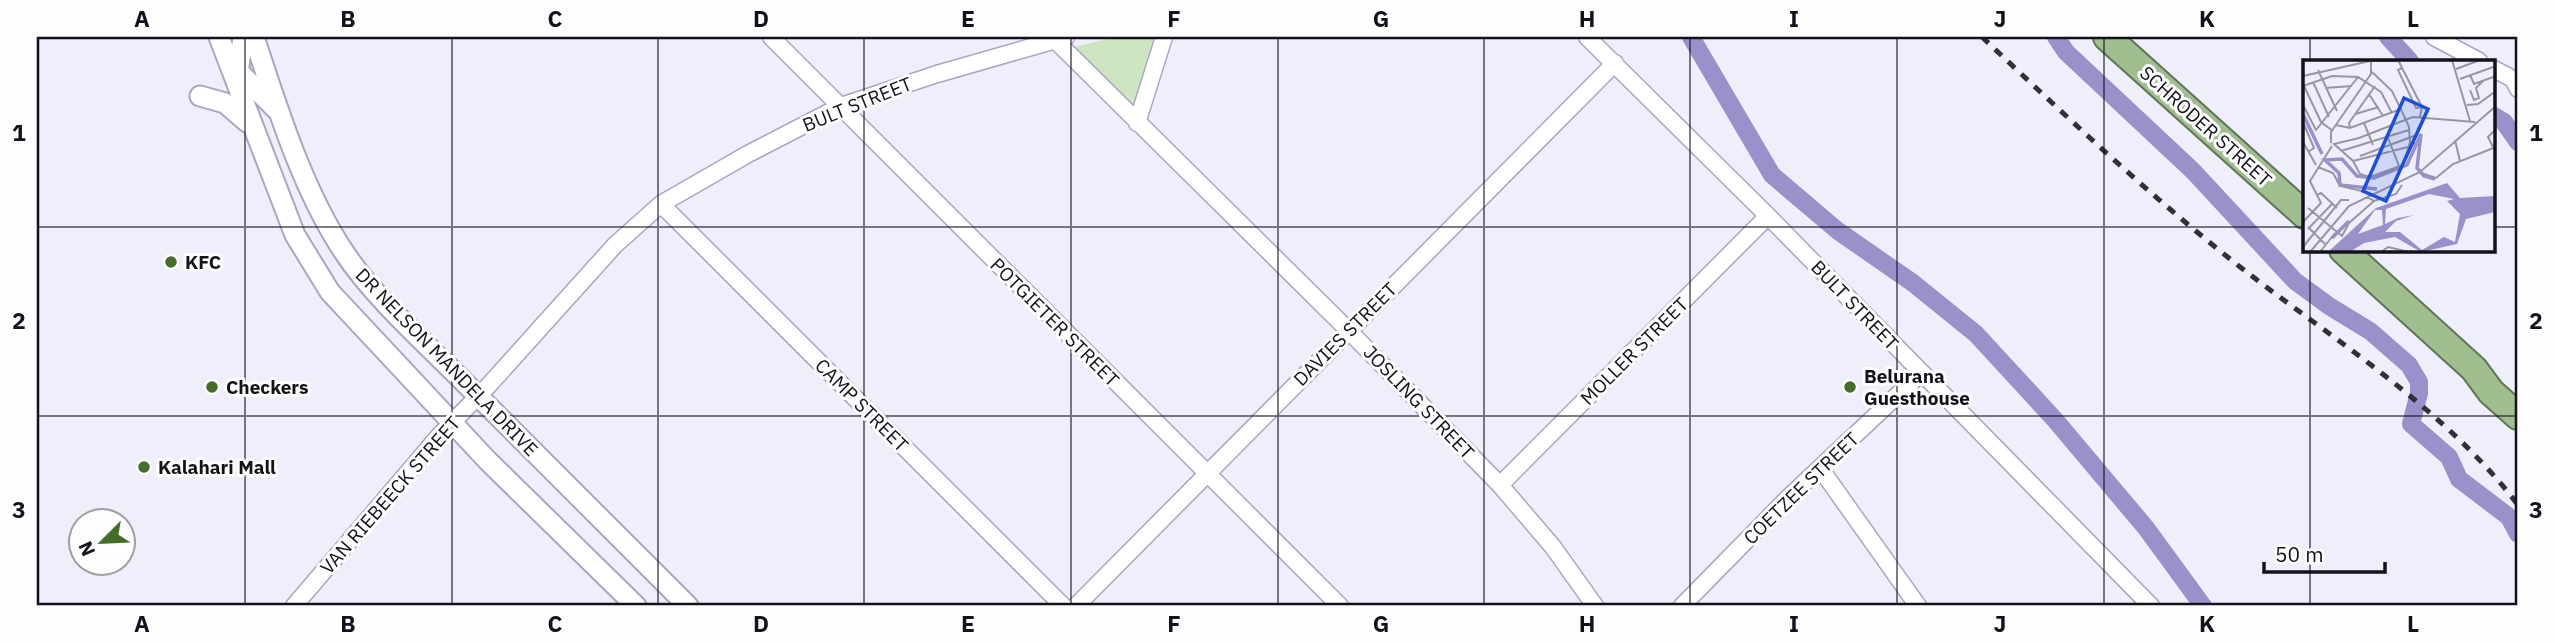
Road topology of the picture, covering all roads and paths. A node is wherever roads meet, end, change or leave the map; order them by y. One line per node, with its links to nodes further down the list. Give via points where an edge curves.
1 (219, 37): 13 (street, DR NELSON MANDELA DRIVE)
2 (243, 37): 13 (street)
3 (254, 37): 17 (street, DR NELSON MANDELA DRIVE)
4 (771, 37): 16 (street, POTGIETER STREET)
5 (1164, 37): 18 (street)
6 (1587, 37): 11 (street, BULT STREET)
7 (2107, 37): 21 (highway, SCHRODER STREET)
8 (2434, 37): 10 (street)
9 (1060, 38): 16 (street, BULT STREET); 18 (street, JOSLING STREET)
10 (2477, 60)
11 (1615, 62): 22 (street, BULT STREET); 24 (street, DAVIES STREET)
12 (2496, 70): 14 (street, via 2513,79)
13 (234, 73): 17 (street); 19 (street, DR NELSON MANDELA DRIVE)
14 (2518, 89)
15 (200, 96): 19 (street, via 225,103)
16 (841, 106): 20 (street, BULT STREET); 32 (street, POTGIETER STREET)
17 (282, 115): 28 (street, DR NELSON MANDELA DRIVE, via 315,198 345,254)
18 (1137, 123): 24 (street, JOSLING STREET)
19 (251, 124): 30 (street, DR NELSON MANDELA DRIVE, via 295,235 318,276)
20 (661, 204): 28 (street, VAN RIEBEECK STREET, via 615,245); 37 (street, CAMP STREET)
21 (2303, 213)
22 (1768, 216): 26 (street, BULT STREET); 33 (street, MOLLER STREET)
23 (2345, 252): 25 (highway)
24 (1348, 330): 32 (street, DAVIES STREET); 33 (street, JOSLING STREET)
25 (2474, 369): 27 (highway); 29 (highway)
26 (1921, 373): 31 (street, COETZEE STREET); 43 (street, BULT STREET)
27 (2518, 394)
28 (478, 396): 30 (street, VAN RIEBEECK STREET); 36 (street, DR NELSON MANDELA DRIVE)
29 (2518, 416)
30 (451, 422): 34 (street, VAN RIEBEECK STREET); 35 (street, DR NELSON MANDELA DRIVE)
31 (1819, 468): 41 (street, COETZEE STREET); 42 (street)
32 (1206, 474): 38 (street, DAVIES STREET); 39 (street, POTGIETER STREET)
33 (1500, 485): 40 (street, JOSLING STREET)
34 (294, 606)
35 (636, 606)
36 (688, 606)
37 (1063, 606)
38 (1076, 606)
39 (1340, 606)
40 (1595, 606)
41 (1682, 606)
42 (1918, 606)
43 (2151, 606)

